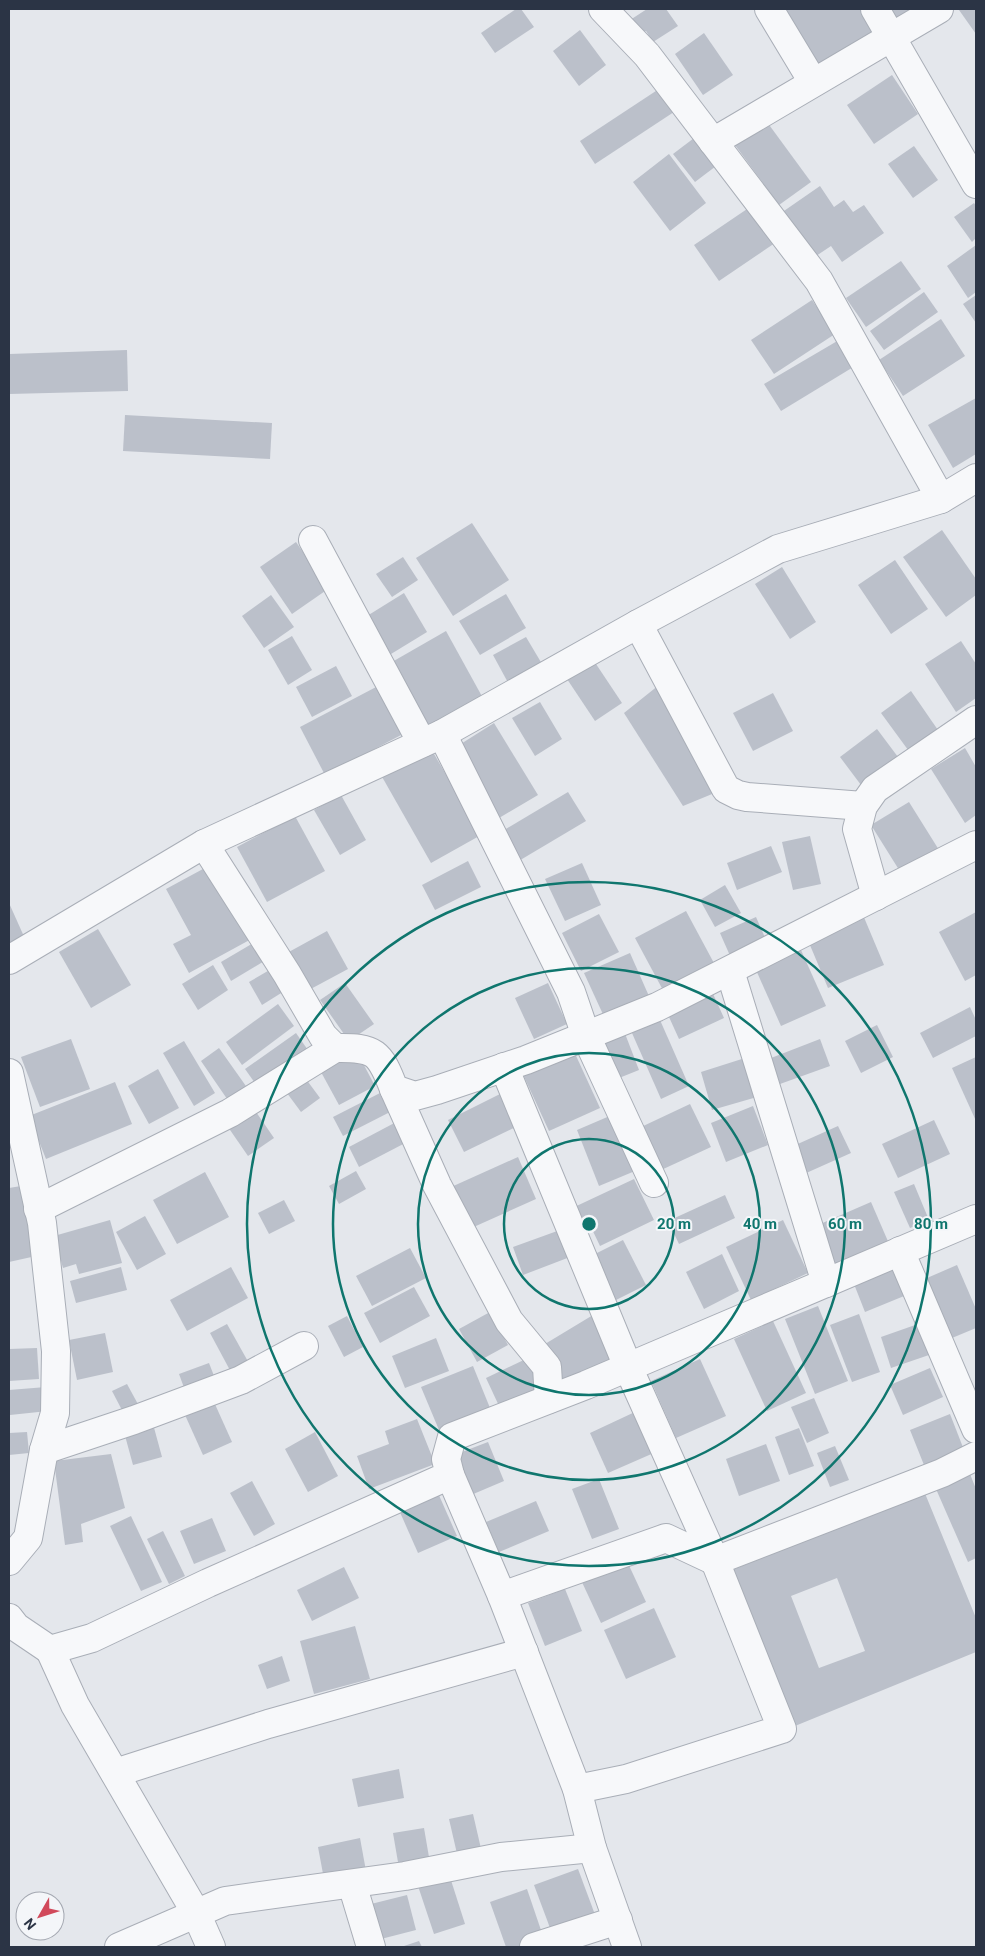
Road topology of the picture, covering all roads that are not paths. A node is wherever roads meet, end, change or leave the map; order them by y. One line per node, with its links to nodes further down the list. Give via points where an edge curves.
1 (603, 9): 7 (street, via 648,55)
2 (769, 9): 6 (street)
3 (875, 9): 5 (street)
4 (939, 9): 5 (street)
5 (890, 36): 6 (street); 8 (street)
6 (813, 82): 7 (street)
7 (713, 142): 10 (street, via 819,281)
8 (976, 183)
9 (976, 478): 10 (street)
10 (941, 499): 12 (street, via 778,549)
11 (313, 540): 14 (street)
12 (638, 624): 14 (street); 15 (street, via 726,789 748,797)
13 (976, 720): 15 (street, via 875,789)
14 (432, 739): 16 (street); 21 (street, via 571,992)
15 (863, 806): 18 (street, via 857,828)
16 (204, 844): 19 (street); 22 (street, via 323,1036)
17 (976, 846): 18 (street)
18 (876, 896): 20 (street)
19 (9, 960)
20 (730, 971): 21 (street, via 657,1007); 30 (street)
21 (586, 1036): 23 (street); 26 (street)
22 (335, 1048): 25 (street, via 374,1052 385,1065); 27 (street, via 230,1114)
23 (504, 1067): 25 (street, via 415,1096); 32 (street)
24 (9, 1073): 27 (street)
25 (394, 1089): 33 (street, via 437,1185 509,1321 547,1367)
26 (654, 1183)
27 (38, 1209): 35 (street, via 56,1351 55,1413)
28 (976, 1219): 29 (street)
29 (900, 1251): 30 (street); 34 (street)
30 (826, 1283): 32 (street)
31 (304, 1346): 35 (street, via 241,1380)
32 (628, 1367): 33 (street); 39 (street)
33 (549, 1399): 37 (street, via 452,1437 446,1459)
34 (976, 1429)
35 (44, 1450): 38 (street, via 28,1538)
36 (976, 1456): 39 (street, via 942,1473)
37 (450, 1475): 40 (street); 42 (street, via 92,1638)
38 (9, 1561)
39 (715, 1561): 40 (street, via 666,1538); 45 (street, via 782,1728 626,1779)
40 (502, 1596): 43 (street)
41 (9, 1618): 42 (street)
42 (50, 1650): 44 (street, via 75,1705)
43 (524, 1652): 44 (street, via 268,1724); 45 (street)
44 (115, 1773): 48 (street)
45 (577, 1789): 46 (street)
46 (592, 1848): 47 (street, via 501,1857); 49 (street)
47 (352, 1884): 48 (street, via 224,1901); 52 (street)
48 (196, 1913): 50 (street); 51 (street)
49 (618, 1920): 53 (street); 54 (street)
50 (119, 1947)
51 (211, 1947)
52 (372, 1947)
53 (534, 1947)
54 (627, 1947)

